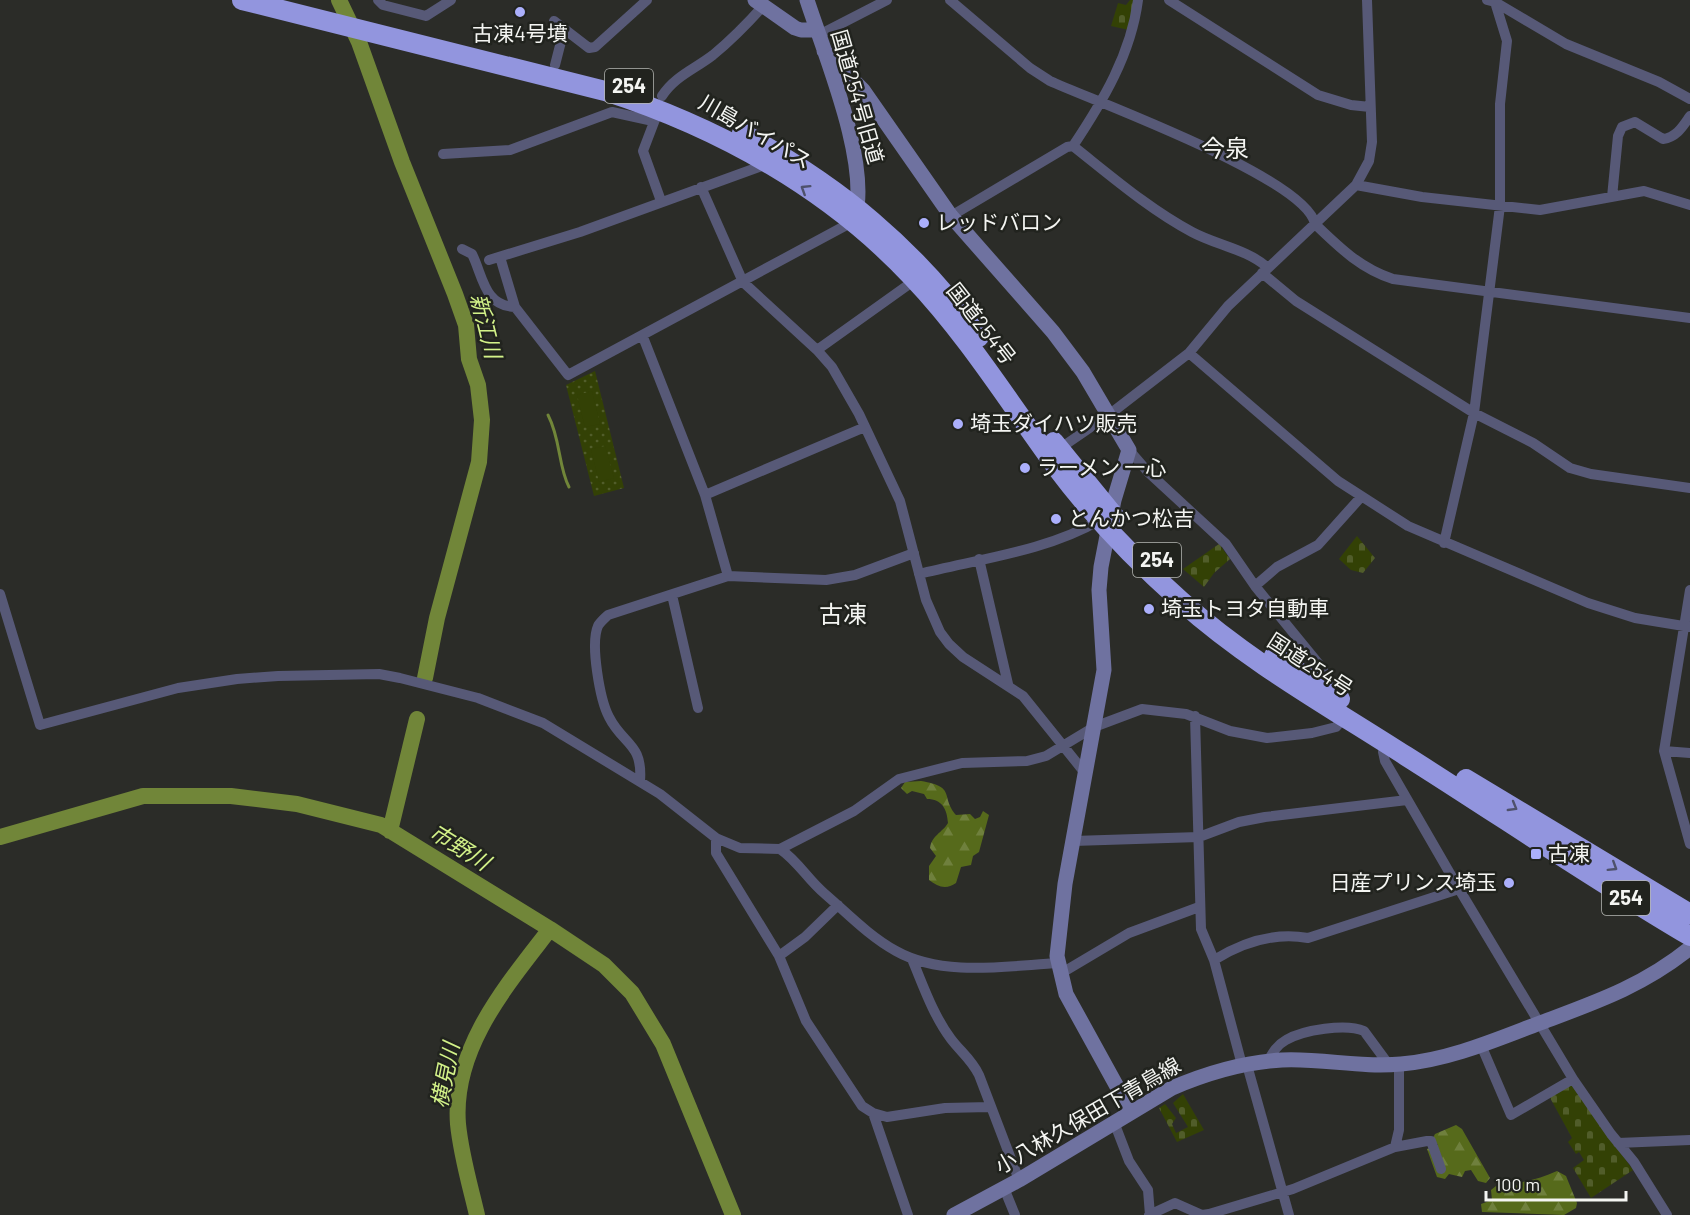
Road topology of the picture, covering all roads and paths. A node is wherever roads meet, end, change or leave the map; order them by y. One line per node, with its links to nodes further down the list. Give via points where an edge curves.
1 (242, 0): 13 (highway, 川島バイパス / 254)
2 (378, 0): 3 (street, via 383,5 426,15)
3 (451, 0)
4 (647, 0): 16 (street, via 595,46 589,48)
5 (807, 0): 17 (street, 国道254号旧道)
6 (887, 0): 17 (street)
7 (950, 0): 21 (street, via 1041,76)
8 (1138, 0): 21 (street, via 1133,30)
9 (1170, 0): 22 (street, via 1318,95)
10 (1367, 0): 22 (street)
11 (1491, 1): 20 (street, via 1566,44); 33 (street, via 1507,41 1500,104)
12 (759, 3): 17 (street, via 801,30); 23 (street, via 740,31 677,78)
13 (296, 5): 15 (highway, 川島バイパス / 254)
14 (554, 21): 16 (street)
15 (380, 28): 19 (highway, 川島バイパス / 254); 23 (highway, 川島バイパス / 254)
16 (564, 30): 19 (street)
17 (818, 33): 18 (street, 国道254号旧道)
18 (824, 51): 34 (street, 国道254号旧道, via 857,162); 35 (street, via 870,98)
19 (555, 65): 23 (highway, 川島バイパス / 254)
20 (1690, 99)
21 (1102, 103): 25 (street); 36 (street, via 1240,162 1284,191 1314,217)
22 (1370, 107): 28 (street, via 1369,161)
23 (658, 109): 26 (street, via 612,112 510,150); 27 (highway, 川島バイパス / 254, via 715,133); 31 (street, via 643,151); 34 (highway, 川島バイパス / 254, via 720,121 798,166)
24 (1690, 116): 30 (street, via 1680,131 1663,139 1635,122 1622,127)
25 (1073, 146): 35 (street); 38 (street, via 1190,231 1244,254)
26 (443, 154)
27 (767, 164): 29 (street); 34 (highway, 川島バイパス / 254, one-way to 27)
28 (1356, 185): 33 (street); 36 (street)
29 (701, 188): 31 (street); 40 (street)
30 (1612, 197): 32 (street, via 1644,191); 33 (street, via 1552,209)
31 (661, 201): 42 (street, via 494,259)
32 (1690, 205)
33 (1500, 206): 41 (street)
34 (856, 214): 39 (highway, 国道254号 / 254); 40 (street); 50 (highway, 国道254号 / 254, via 904,249 954,304)
35 (951, 216): 48 (street, via 1053,332)
36 (1316, 224): 38 (street); 41 (street, via 1350,258 1372,272 1393,279)
37 (462, 249): 42 (street, via 472,254 488,296 504,307)
38 (1264, 270): 46 (street); 47 (street, via 1296,301)
39 (915, 280): 45 (street); 55 (highway, 国道254号 / 254, via 972,349 1057,467)
40 (743, 282): 44 (street); 45 (street)
41 (1489, 292): 43 (street); 47 (street)
42 (515, 307): 44 (street, via 568,375)
43 (1690, 318)
44 (643, 337): 53 (street)
45 (817, 350): 49 (street, via 842,383)
46 (1189, 353): 48 (street); 54 (street, via 1299,450)
47 (1474, 413): 52 (street, via 1533,443 1569,468); 56 (street)
48 (1110, 414): 50 (street); 51 (street)
49 (865, 427): 53 (street); 57 (street, via 900,501)
50 (1059, 449): 55 (highway, 国道254号 / 254)
51 (1130, 450): 55 (street); 61 (street, via 1148,472 1216,533)
52 (1690, 488)
53 (705, 495): 60 (street)
54 (1361, 496): 56 (street, via 1407,526); 61 (street, via 1318,544 1277,567)
55 (1107, 521): 58 (street, via 1029,548); 67 (highway, 国道254号 / 254, via 1210,609); 70 (highway, 国道254号 / 254, via 1180,600 1226,638); 71 (street, via 1099,590 1104,657)
56 (1444, 543): 65 (street, via 1588,603 1635,618)
57 (914, 553): 59 (street); 60 (street, via 855,575 826,580)
58 (979, 559): 59 (street); 66 (street)
59 (919, 573): 66 (street, via 934,619 949,645)
60 (728, 576): 64 (street)
61 (1256, 586): 67 (street, via 1322,668)
62 (1690, 590): 65 (street)
63 (0, 594): 77 (street, via 40,725 191,686 278,676 379,674 454,691 532,719)
64 (672, 595): 68 (street); 77 (street, via 608,615 598,626 597,662 605,708 610,720 634,746 639,757)
65 (1686, 627): 74 (street)
66 (1008, 684): 73 (street, via 1023,696)
67 (1333, 694): 87 (highway, 国道254号 / 254, one-way to 87)
68 (698, 708)
69 (1195, 716): 70 (street, via 1239,733 1267,738 1312,734 1336,727); 71 (street, via 1142,708); 79 (street)
70 (1345, 716): 72 (highway, 国道254号 / 254)
71 (1094, 727): 73 (street); 76 (street)
72 (1388, 744): 78 (street, via 1383,752 1385,761); 88 (highway, 国道254号 / 254, via 1563,859)
73 (1063, 747): 76 (street); 83 (street, via 1027,761 962,763 899,779 854,811)
74 (1664, 751): 75 (street); 82 (street)
75 (1690, 753)
76 (1085, 773): 81 (street)
77 (640, 781): 80 (street)
78 (1407, 800): 79 (street, via 1264,817); 84 (street)
79 (1199, 837): 81 (street); 86 (street)
80 (716, 838): 83 (street, via 740,848); 90 (street, via 716,853)
81 (1073, 841): 93 (street, via 1057,939)
82 (1690, 844)
83 (780, 849): 85 (street)
84 (1459, 889): 92 (street, via 1308,938 1287,934 1238,945); 94 (street)
85 (838, 905): 90 (street); 91 (street, via 886,945)
86 (1199, 907): 92 (street, via 1201,929); 93 (street, via 1129,933)
87 (1690, 914)
88 (1690, 936)
89 (1690, 948): 94 (street, 小八林久保田下青鳥線, via 1623,992)
90 (779, 956): 102 (street, via 806,1021 862,1106)
91 (912, 959): 93 (street, via 961,967); 100 (street, via 951,1039 973,1063)
92 (1214, 960): 97 (street)
93 (1059, 969): 101 (street, via 1074,1010)
94 (1540, 1023): 95 (street, 小八林久保田下青鳥線); 99 (street)
95 (1481, 1045): 98 (street, 小八林久保田下青鳥線, via 1444,1057); 99 (street, via 1511,1114)
96 (1268, 1061): 97 (street, 小八林久保田下青鳥線); 98 (street, 小八林久保田下青鳥線); 98 (street, via 1287,1039 1345,1028 1364,1031)
97 (1245, 1065): 101 (street, 小八林久保田下青鳥線, via 1172,1088); 110 (street)
98 (1394, 1065): 106 (street, via 1399,1130)
99 (1573, 1079): 105 (street)
100 (990, 1107): 102 (street, via 945,1108 887,1117); 108 (street)
101 (1131, 1112): 103 (street, 小八林久保田下青鳥線)
102 (873, 1113): 111 (street)
103 (1114, 1122): 108 (street, 小八林久保田下青鳥線); 114 (street, via 1129,1161 1148,1190)
104 (1690, 1140): 105 (street)
105 (1618, 1143): 116 (street)
106 (1395, 1147): 107 (street, via 1431,1141); 110 (street)
107 (1441, 1169)
108 (1019, 1180): 109 (street, 小八林久保田下青鳥線)
109 (1004, 1188): 112 (street, 小八林久保田下青鳥線); 113 (street)
110 (1283, 1192): 114 (street, via 1209,1214 1202,1215 1175,1203); 115 (street)
111 (908, 1215)
112 (954, 1215)
113 (1015, 1215)
114 (1150, 1215)
115 (1289, 1215)
116 (1667, 1215)

